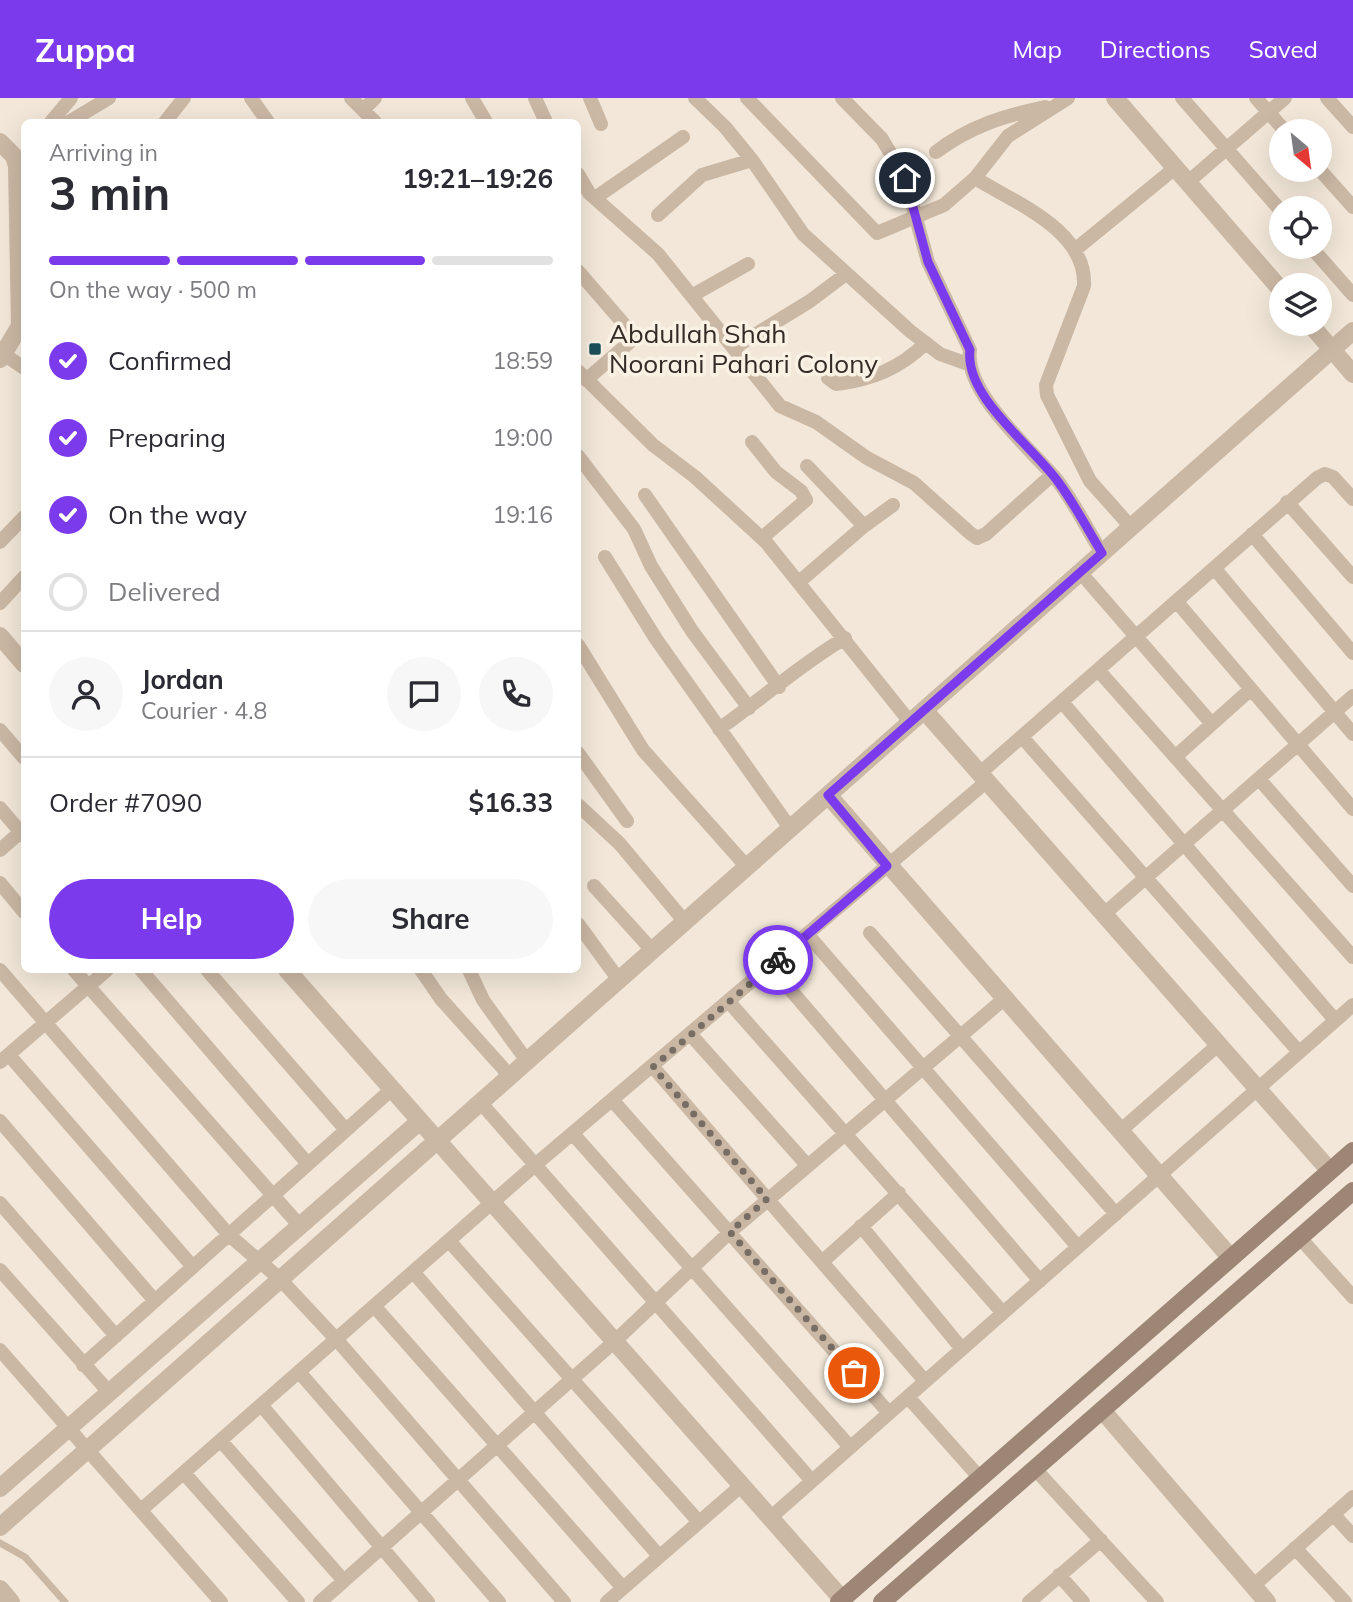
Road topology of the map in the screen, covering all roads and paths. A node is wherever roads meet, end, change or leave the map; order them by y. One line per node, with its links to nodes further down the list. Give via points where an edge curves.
1 (71, 98): 21 (street)
2 (110, 98): 22 (street)
3 (184, 98): 23 (street)
4 (251, 98): 24 (street)
5 (351, 98): 19 (street)
6 (375, 98): 19 (street)
7 (472, 98): 26 (street)
8 (535, 98): 27 (street)
9 (590, 98): 29 (street)
10 (695, 98): 36 (street)
11 (747, 98): 47 (street, via 873,231)
12 (842, 98): 47 (street, via 882,139 905,178)
13 (1115, 98): 37 (street)
14 (1182, 98): 33 (street)
15 (1256, 98): 20 (street)
16 (1285, 98): 20 (street)
17 (1327, 98): 30 (street)
18 (1062, 101): 34 (street, via 998,117 960,134); 39 (street, via 1008,136)
19 (363, 110): 25 (street)
20 (1268, 112): 28 (street); 33 (street)
21 (54, 119)
22 (74, 119)
23 (167, 119)
24 (266, 119)
25 (372, 119)
26 (484, 119)
27 (545, 119)
28 (1274, 119)
29 (601, 124)
30 (1353, 127)
31 (683, 137): 44 (street)
32 (0, 142): 35 (street)
33 (1227, 149): 41 (street); 43 (street)
34 (936, 152)
35 (19, 153): 42 (street)
36 (752, 160): 46 (street, via 702,175); 52 (street, via 803,234)
37 (1175, 168): 41 (street); 48 (street)
38 (581, 178): 44 (street)
39 (975, 178): 47 (street, via 944,205); 48 (street, via 1051,225)
40 (1331, 182): 45 (street)
41 (1188, 183): 53 (street)
42 (21, 194)
43 (1269, 197)
44 (595, 198): 54 (street, via 658,254)
45 (1353, 207)
46 (658, 215)
47 (917, 216): 63 (street, via 928,262 970,350)
48 (1076, 249): 78 (street, via 1085,271 1084,286 1046,395 1090,481)
49 (1322, 259): 55 (street)
50 (748, 264): 54 (street)
51 (581, 274): 66 (street, via 629,330 631,341)
52 (846, 274): 59 (street); 60 (street)
53 (1269, 276)
54 (694, 295): 60 (street)
55 (1353, 295)
56 (21, 305): 62 (street, via 20,326)
57 (1353, 331): 61 (street)
58 (1320, 336): 61 (street)
59 (926, 343): 63 (street, via 940,354); 67 (street, via 906,362 876,376 836,384)
60 (735, 347): 71 (street, via 780,406 816,422 867,458 914,483 977,538)
61 (1332, 350): 65 (street); 78 (street)
62 (2, 357): 64 (street)
63 (968, 364): 71 (street, via 992,408)
64 (21, 366)
65 (1353, 374)
66 (582, 376): 80 (street, via 653,445)
67 (828, 378)
68 (752, 442): 80 (street, via 806,500)
69 (581, 460): 102 (street, via 634,529 651,566 692,631)
70 (807, 466): 77 (street)
71 (1052, 475): 82 (street)
72 (645, 495): 98 (street)
73 (1353, 499): 74 (street, via 1325,474)
74 (1287, 502): 79 (street); 86 (street)
75 (893, 505): 77 (street)
76 (21, 520): 81 (street)
77 (864, 526): 88 (street)
78 (1131, 527): 82 (street)
79 (1252, 534): 84 (street); 95 (street)
80 (762, 538): 88 (street)
81 (0, 542)
82 (1102, 553): 85 (street)
83 (605, 557): 106 (street)
84 (1215, 569): 89 (street); 103 (street)
85 (1080, 572): 93 (street); 104 (street)
86 (1353, 577)
87 (21, 580): 90 (street)
88 (799, 582): 92 (street)
89 (1177, 602): 93 (street); 99 (street)
90 (0, 603)
91 (0, 636): 96 (street)
92 (845, 638): 98 (street); 104 (street)
93 (1135, 639): 97 (street); 105 (street)
94 (581, 650): 127 (street, via 643,750)
95 (1353, 653)
96 (21, 660)
97 (1098, 670): 101 (street); 113 (street)
98 (779, 687): 102 (street)
99 (1251, 689): 105 (street); 110 (street)
100 (1353, 696): 103 (street)
101 (1062, 702): 109 (street); 125 (street)
102 (749, 708): 106 (street)
103 (1334, 712): 108 (street); 110 (street)
104 (917, 716): 114 (street); 116 (street)
105 (1212, 724): 113 (street)
106 (719, 729): 122 (street)
107 (0, 730): 111 (street)
108 (1353, 734)
109 (1022, 737): 114 (street); 129 (street)
110 (1300, 744): 115 (street); 119 (street)
111 (21, 754)
112 (581, 757): 121 (street)
113 (1175, 757): 120 (street)
114 (982, 778): 128 (street); 134 (street)
115 (1259, 779): 120 (street); 132 (street)
116 (828, 795): 122 (street); 128 (street)
117 (0, 807): 123 (street)
118 (581, 808): 135 (street, via 620,844)
119 (1353, 809)
120 (1222, 812): 125 (street); 140 (street)
121 (627, 821)
122 (790, 828): 127 (street)
123 (21, 830)
124 (21, 834): 126 (street)
125 (1185, 846): 129 (street); 155 (street)
126 (0, 850)
127 (747, 866): 135 (street)
128 (887, 866): 138 (street); 152 (street)
129 (1146, 880): 134 (street); 160 (street)
130 (0, 883): 133 (street)
131 (594, 886): 139 (street)
132 (1353, 886)
133 (21, 908)
134 (1103, 915): 159 (street)
135 (685, 922): 139 (street)
136 (581, 928): 150 (street)
137 (870, 933): 158 (street)
138 (808, 935): 141 (street); 164 (street)
139 (652, 950): 150 (street)
140 (1353, 957)
141 (771, 967): 153 (street); 169 (street)
142 (0, 970): 156 (street)
143 (77, 973): 151 (street)
144 (103, 973): 151 (street)
145 (144, 973): 179 (street)
146 (209, 973): 173 (street)
147 (290, 973): 166 (street)
148 (423, 973): 165 (street)
149 (470, 973): 162 (street, via 483,1000)
150 (618, 980): 162 (street)
151 (88, 985): 156 (street); 186 (street)
152 (1004, 999): 158 (street); 174 (street)
153 (729, 1002): 157 (street); 175 (street)
154 (1353, 1005): 155 (street)
155 (1335, 1020): 160 (street)
156 (47, 1021): 161 (street); 194 (street)
157 (691, 1035): 163 (street); 180 (street)
158 (960, 1036): 164 (street); 190 (street)
159 (1218, 1045): 167 (street); 174 (street)
160 (1299, 1052): 167 (street)
161 (4, 1059): 201 (street)
162 (527, 1060): 165 (street)
163 (653, 1067): 168 (street); 187 (street)
164 (922, 1069): 169 (street); 197 (street)
165 (510, 1076): 170 (street)
166 (392, 1089): 172 (street); 173 (street)
167 (1258, 1089): 182 (street); 183 (street)
168 (613, 1101): 176 (street); 193 (street)
169 (886, 1101): 175 (street); 206 (street)
170 (480, 1102): 177 (street); 181 (street)
171 (0, 1121): 208 (street)
172 (420, 1121): 177 (street); 191 (street)
173 (346, 1130): 179 (street)
174 (1120, 1131): 183 (street)
175 (847, 1133): 180 (street); 185 (street)
176 (574, 1135): 181 (street); 202 (street)
177 (437, 1140): 189 (street); 205 (street)
178 (1353, 1151): 182 (main road)
179 (308, 1164): 186 (street)
180 (807, 1165): 187 (street)
181 (535, 1166): 189 (street); 209 (street)
182 (1330, 1171): 198 (main road)
183 (1159, 1176): 190 (street); 198 (street)
184 (1353, 1191): 195 (main road)
185 (899, 1193): 192 (street); 211 (street)
186 (272, 1196): 191 (street); 194 (street)
187 (767, 1199): 193 (street); 200 (street)
188 (0, 1203): 212 (street)
189 (494, 1204): 196 (street); 214 (street)
190 (1116, 1214): 197 (street)
191 (300, 1226): 199 (street)
192 (861, 1226): 200 (street); 215 (street)
193 (730, 1232): 202 (street); 226 (street)
194 (229, 1235): 199 (street); 201 (street)
195 (1300, 1238): 207 (street); 224 (main road)
196 (450, 1242): 204 (street); 219 (street)
197 (1078, 1247): 206 (street)
198 (1231, 1258): 235 (main road)
199 (259, 1261): 205 (street); 221 (street)
200 (823, 1261): 220 (street)
201 (193, 1267): 208 (street)
202 (692, 1267): 209 (street); 230 (street)
203 (0, 1270): 217 (street)
204 (414, 1273): 210 (street); 225 (street)
205 (280, 1279): 213 (street); 231 (street)
206 (1040, 1281): 211 (street)
207 (1353, 1297)
208 (155, 1301): 212 (street)
209 (655, 1301): 214 (street); 236 (street)
210 (375, 1307): 213 (street); 229 (street)
211 (1003, 1313): 215 (street)
212 (116, 1336): 217 (street)
213 (337, 1340): 218 (street); 234 (street)
214 (615, 1341): 219 (street); 237 (street)
215 (962, 1349): 220 (street)
216 (0, 1350): 227 (street)
217 (83, 1365): 221 (street)
218 (300, 1373): 223 (street); 241 (street)
219 (573, 1378): 225 (street); 244 (street)
220 (925, 1381): 222 (street)
221 (109, 1392): 227 (street)
222 (908, 1397): 226 (street); 235 (street)
223 (262, 1406): 228 (street); 249 (street)
224 (1102, 1410): 232 (main road); 254 (street)
225 (535, 1411): 229 (street); 251 (street)
226 (889, 1413): 230 (street)
227 (69, 1428): 231 (street); 238 (street)
228 (221, 1441): 233 (street); 253 (street)
229 (498, 1445): 234 (street); 255 (street)
230 (850, 1447): 236 (street)
231 (88, 1449): 240 (street); 245 (street)
232 (1035, 1469): 247 (street); 267 (main road)
233 (184, 1473): 240 (street); 261 (street)
234 (458, 1478): 241 (street); 265 (street)
235 (980, 1478): 257 (main road)
236 (812, 1481): 243 (street)
237 (742, 1485): 243 (street); 244 (street)
238 (0, 1488)
239 (1353, 1497): 242 (street)
240 (141, 1510): 260 (street)
241 (420, 1513): 249 (street); 264 (street)
242 (1333, 1514): 246 (street); 250 (street)
243 (770, 1518): 257 (street)
244 (699, 1522): 251 (street)
245 (0, 1527)
246 (1353, 1536)
247 (1101, 1539): 252 (street); 270 (street)
248 (0, 1543): 259 (lane, via 25,1557)
249 (381, 1547): 253 (street); 263 (street)
250 (1296, 1548): 254 (street); 272 (street)
251 (659, 1556): 255 (street)
252 (1059, 1576): 268 (street); 269 (street)
253 (344, 1581): 262 (street)
254 (1253, 1586): 271 (street)
255 (623, 1588): 266 (street)
256 (0, 1590): 258 (street)
257 (841, 1600)
258 (11, 1602)
259 (65, 1602)
260 (221, 1602)
261 (298, 1602)
262 (320, 1602)
263 (428, 1602)
264 (499, 1602)
265 (564, 1602)
266 (607, 1602)
267 (882, 1602)
268 (1029, 1602)
269 (1083, 1602)
270 (1157, 1602)
271 (1267, 1602)
272 (1345, 1602)

